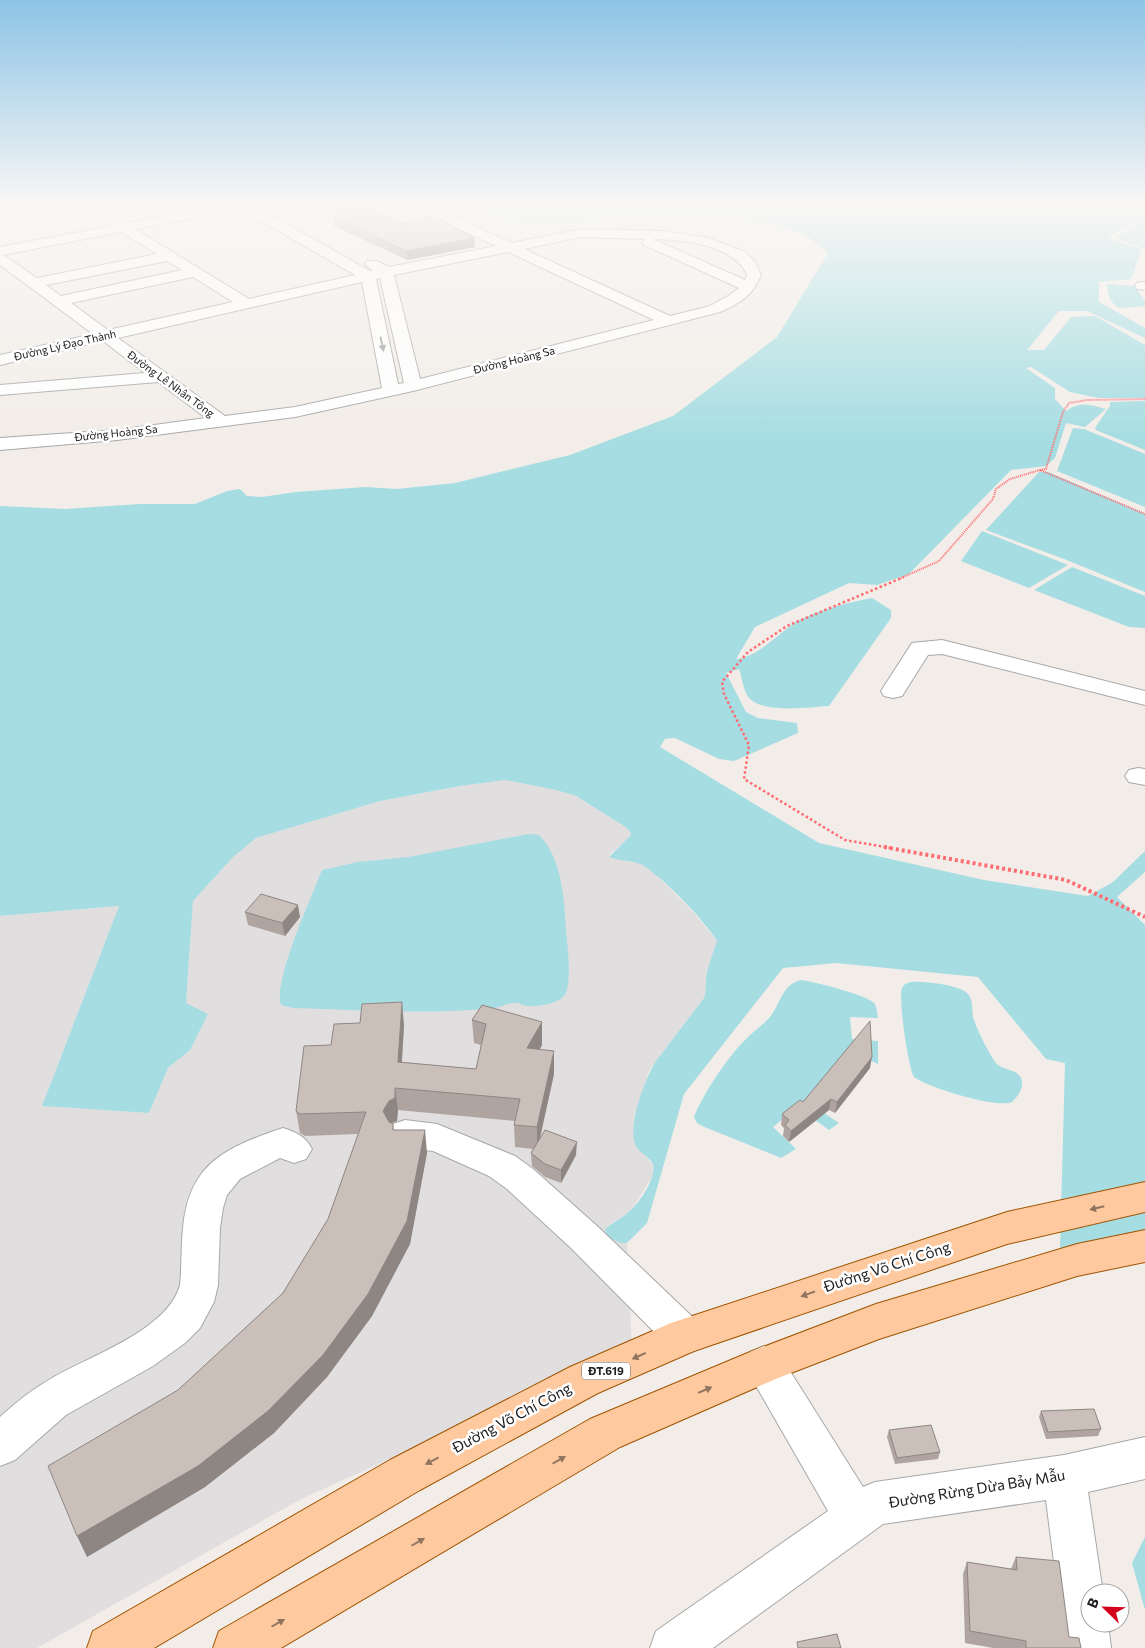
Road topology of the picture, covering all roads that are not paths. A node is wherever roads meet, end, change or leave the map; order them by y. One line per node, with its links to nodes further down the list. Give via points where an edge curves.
1 (36, 285): 10 (street, Đường Lê Nhân Tông)
2 (134, 285): 10 (street)
3 (216, 285): 11 (street)
4 (330, 285): 11 (street, Đường Lý Đạo Thành)
5 (370, 285): 18 (street, one-way to 18)
6 (389, 285): 16 (street)
7 (591, 285): 12 (street)
8 (744, 285): 9 (street)
9 (749, 287): 12 (street, Đường Hoàng Sa, via 737,298 715,309)
10 (58, 301): 13 (street, Đường Lê Nhân Tông)
11 (247, 304): 13 (street, Đường Lý Đạo Thành)
12 (669, 321): 16 (street, Đường Hoàng Sa)
13 (105, 336): 14 (street, Đường Lý Đạo Thành); 15 (street, Đường Lê Nhân Tông)
14 (0, 360)
15 (162, 377): 17 (street); 19 (street, Đường Lê Nhân Tông)
16 (413, 386): 18 (street, Đường Hoàng Sa)
17 (0, 390)
18 (391, 390): 19 (street, Đường Hoàng Sa, via 295,412)
19 (221, 421): 20 (street, Đường Hoàng Sa)
20 (0, 444)
21 (893, 691): 22 (street, via 920,648 942,647)
22 (1145, 698)
23 (405, 1134): 27 (street, via 444,1141 502,1166 584,1237)
24 (294, 1149): 29 (street, via 282,1142 222,1173 208,1196 201,1220 198,1294 187,1315 163,1337 51,1401)
25 (1145, 1197): 27 (main road, Đường Võ Chí Công / ĐT.619, one-way to 27, via 1007,1228)
26 (1145, 1246): 28 (main road, via 1077,1260 886,1319)
27 (685, 1336): 33 (main road, Đường Võ Chí Công / ĐT.619, one-way to 33, via 584,1380 405,1475)
28 (764, 1365): 32 (street); 34 (main road, one-way to 28, via 605,1433)
29 (0, 1446)
30 (1145, 1458): 31 (street, Đường Rừng Dừa Bảy Mẫu)
31 (1064, 1476): 32 (street, Đường Rừng Dừa Bảy Mẫu, via 875,1504); 36 (street)
32 (856, 1517): 35 (street, Đường Rừng Dừa Bảy Mẫu)
33 (110, 1648)
34 (236, 1648)
35 (673, 1648)
36 (1088, 1648)

